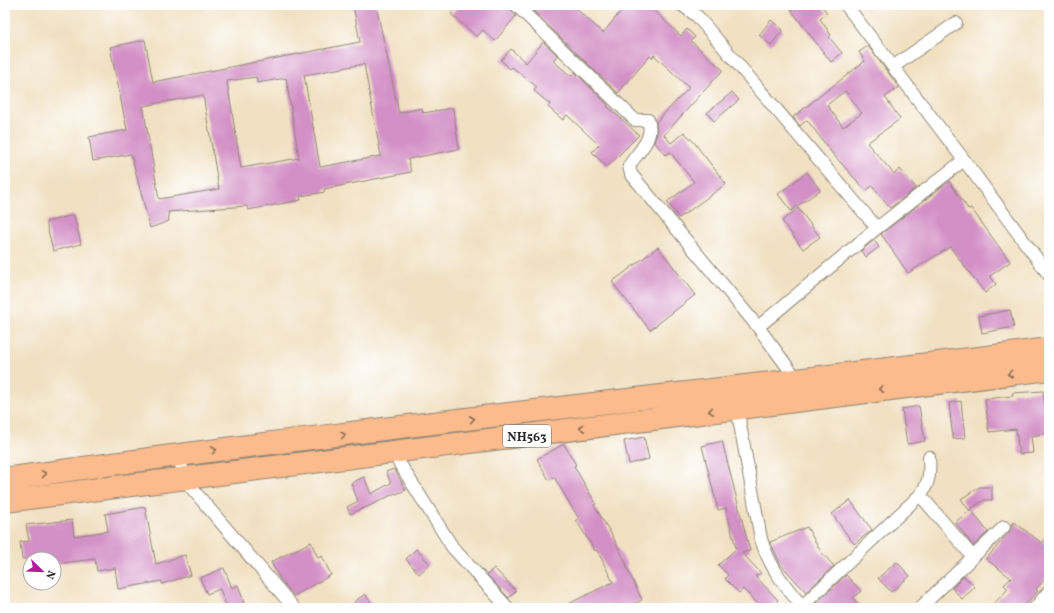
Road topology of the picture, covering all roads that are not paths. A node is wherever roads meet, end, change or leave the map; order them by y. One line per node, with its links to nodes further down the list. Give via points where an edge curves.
1 (516, 5): 9 (street, via 635,120 648,120 650,136 629,166 631,174)
2 (682, 5): 7 (street, via 697,16)
3 (846, 5): 5 (street)
4 (956, 23): 5 (street)
5 (894, 66): 6 (street)
6 (964, 160): 7 (street); 8 (street)
7 (877, 228): 9 (street)
8 (1049, 275)
9 (758, 327): 12 (street)
10 (1049, 349): 12 (highway, NH563)
11 (1049, 369): 13 (highway, NH563, one-way to 13)
12 (798, 381): 15 (highway, NH563, one-way to 12, via 605,401)
13 (737, 408): 14 (highway, NH563, one-way to 14); 24 (street, via 766,555 772,568)
14 (393, 453): 17 (highway, NH563); 26 (street, via 453,548)
15 (180, 454): 17 (street); 18 (highway, NH563, one-way to 15)
16 (929, 457): 19 (street, via 930,478)
17 (183, 478): 20 (highway, NH563); 25 (street)
18 (5, 479)
19 (920, 495): 22 (street); 24 (street)
20 (5, 501)
21 (1004, 527): 22 (street)
22 (973, 557): 27 (street)
23 (1049, 590): 28 (street)
24 (802, 607)
25 (294, 608)
26 (508, 608)
27 (920, 608)
28 (1035, 608)

